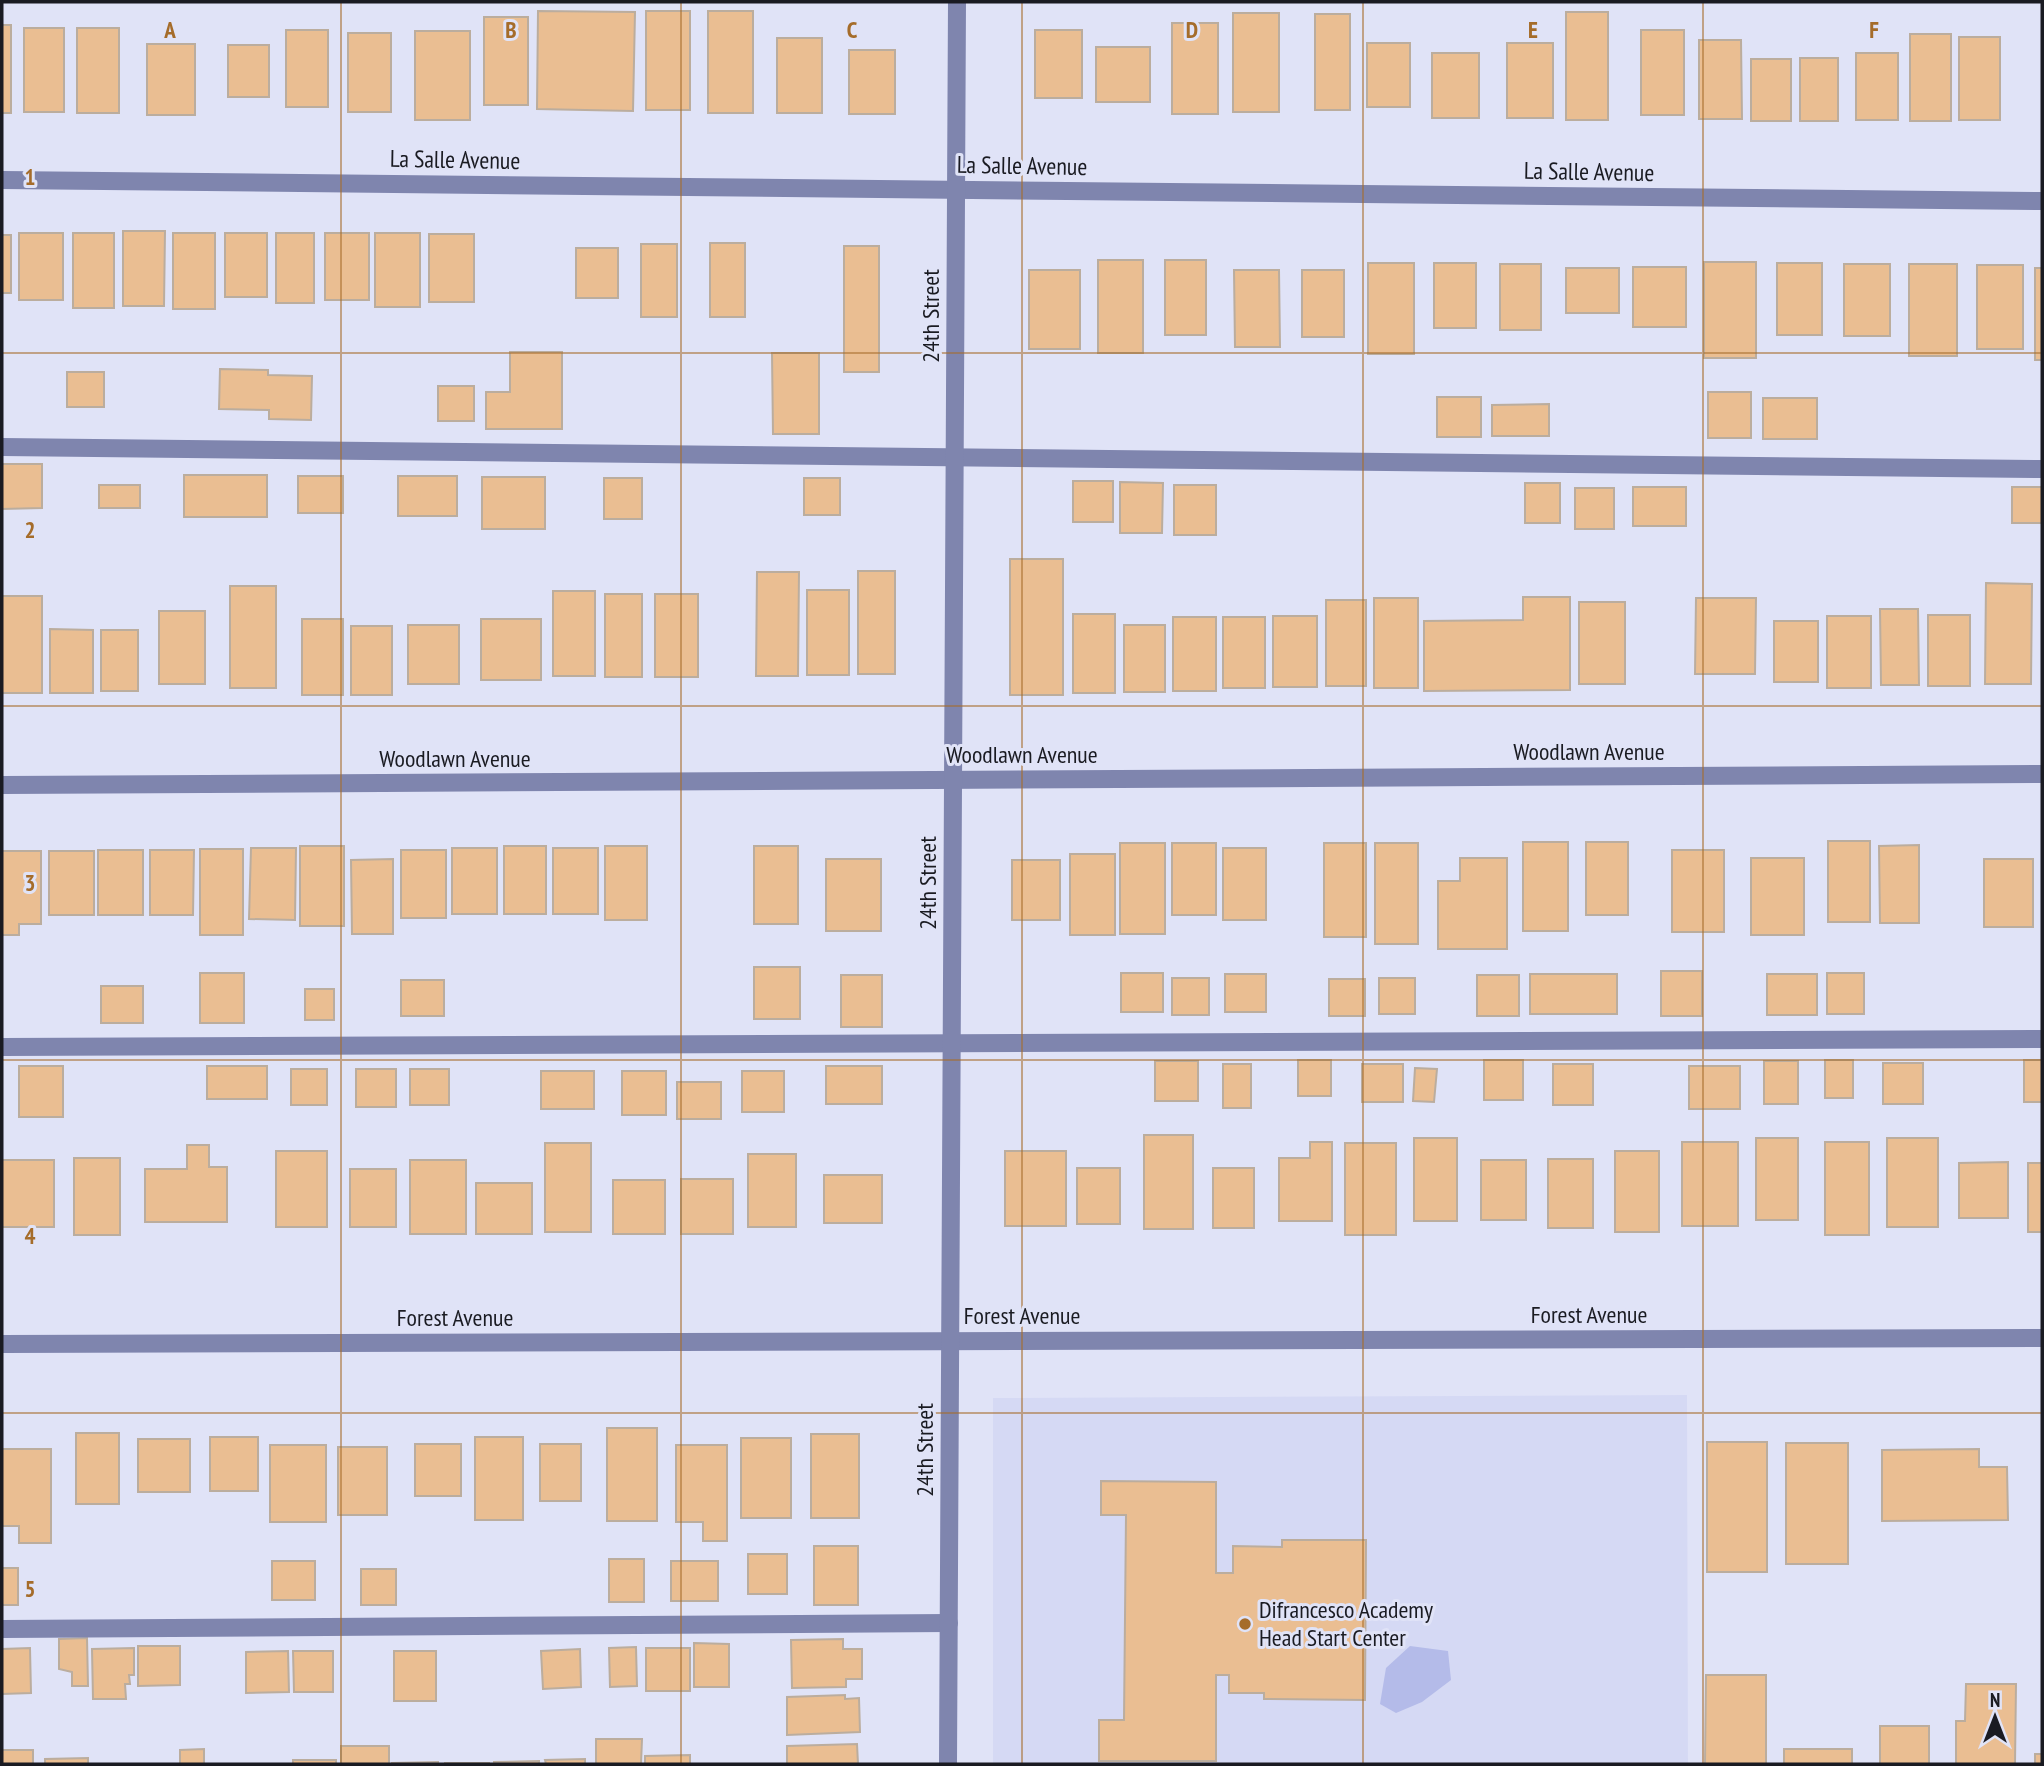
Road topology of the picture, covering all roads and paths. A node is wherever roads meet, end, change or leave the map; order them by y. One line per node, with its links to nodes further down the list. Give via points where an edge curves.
1 (957, 2): 3 (street, 24th Street)
2 (2, 180): 3 (street, La Salle Avenue)
3 (956, 190): 4 (street, La Salle Avenue); 6 (street, 24th Street)
4 (2042, 201)
5 (2, 447): 6 (street)
6 (954, 456): 7 (street); 9 (street, 24th Street)
7 (2042, 469)
8 (2042, 774): 9 (street, Woodlawn Avenue)
9 (953, 780): 10 (street, Woodlawn Avenue); 12 (street, 24th Street)
10 (2, 785)
11 (2042, 1039): 12 (street)
12 (952, 1042): 13 (street); 15 (street, 24th Street)
13 (2, 1047)
14 (2042, 1338): 15 (street, Forest Avenue)
15 (950, 1341): 16 (street, Forest Avenue); 17 (street, 24th Street)
16 (2, 1344)
17 (949, 1623): 18 (street); 19 (street, 24th Street)
18 (2, 1629)
19 (948, 1764)

